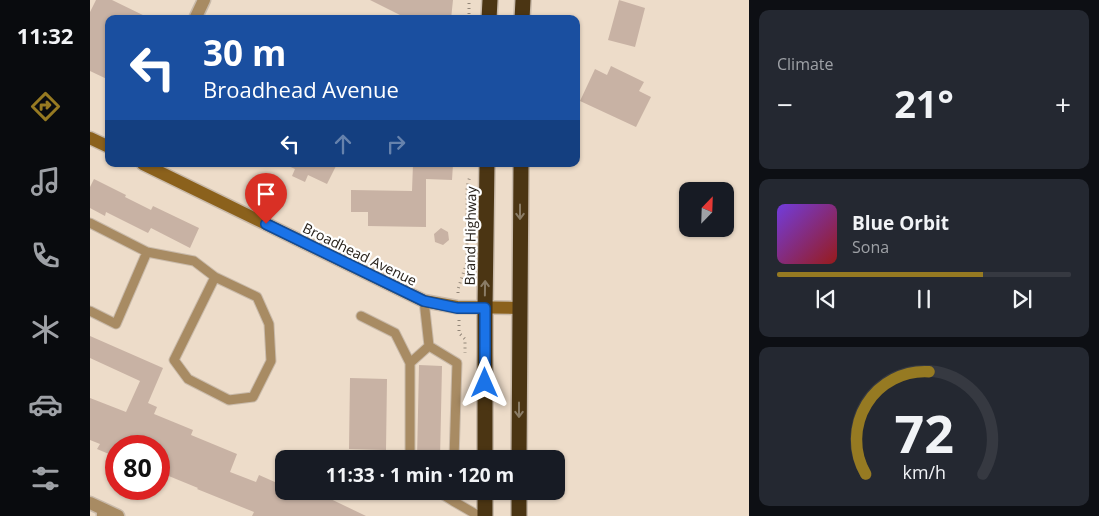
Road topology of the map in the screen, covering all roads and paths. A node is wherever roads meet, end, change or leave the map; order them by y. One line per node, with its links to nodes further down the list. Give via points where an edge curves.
1 (204, 0): 5 (street)
2 (469, 0): 6 (path)
3 (490, 0): 7 (highway)
4 (523, 0): 8 (highway)
5 (197, 15)
6 (469, 15)
7 (489, 15)
8 (522, 15)
9 (90, 138): 10 (street)
10 (105, 145)
11 (149, 167): 19 (street, Broadhead Avenue)
12 (487, 167): 20 (highway, Brand Highway, one-way to 12)
13 (521, 167): 21 (highway, one-way to 21)
14 (471, 170): 18 (path, via 467,187 467,262)
15 (90, 223): 16 (lane)
16 (147, 252): 17 (lane, via 194,262); 22 (lane, via 116,324)
17 (215, 277): 17 (lane, via 174,360 188,379 229,400 253,397 271,361 269,324 257,297)
18 (458, 289)
19 (424, 301): 20 (street, Broadhead Avenue, via 457,308); 24 (lane)
20 (485, 308): 21 (street, Broadhead Avenue); 28 (highway, Brand Highway)
21 (520, 308): 29 (highway, one-way to 29)
22 (90, 312)
23 (361, 316): 25 (lane, via 395,333)
24 (430, 346): 25 (lane); 27 (lane, via 457,363)
25 (410, 363): 26 (lane)
26 (410, 450)
27 (454, 450)
28 (485, 450)
29 (519, 450)
30 (458, 500): 36 (lane)
31 (485, 500): 37 (highway)
32 (519, 500): 38 (highway)
33 (90, 503): 34 (street)
34 (103, 513): 35 (street)
35 (118, 516)
36 (478, 516)
37 (485, 516)
38 (518, 516)

